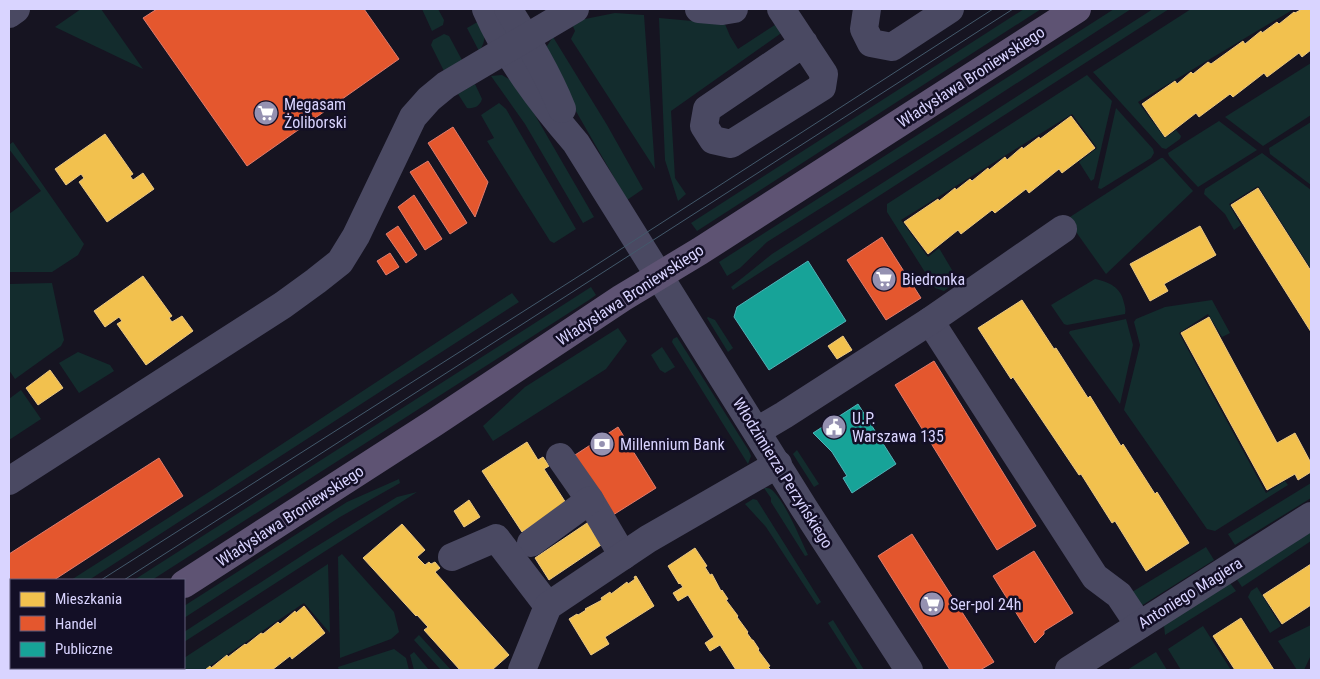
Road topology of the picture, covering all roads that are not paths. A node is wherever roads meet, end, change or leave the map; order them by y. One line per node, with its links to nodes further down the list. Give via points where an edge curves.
1 (16, 9): 11 (street)
2 (486, 9): 13 (street)
3 (508, 9): 13 (street)
4 (575, 9): 13 (street)
5 (699, 9): 6 (street)
6 (734, 9)
7 (781, 9): 12 (street)
8 (867, 9): 9 (street, via 864,29 871,43 892,47)
9 (950, 9)
10 (1077, 9): 15 (main road, Władysława Broniewskiego)
11 (9, 14)
12 (804, 43)
13 (516, 44): 15 (street, Włodzimierza Perzyńskiego, via 556,93 576,143); 20 (street, via 446,85 413,117 356,236 340,262 283,305)
14 (1063, 229): 16 (street)
15 (658, 276): 17 (street, Włodzimierza Perzyńskiego); 26 (main road, Władysława Broniewskiego)
16 (930, 321): 17 (street); 28 (street, via 1095,577 1119,595)
17 (756, 431): 19 (street, Włodzimierza Perzyńskiego)
18 (560, 457): 21 (street)
19 (778, 464): 24 (street); 30 (street, Włodzimierza Perzyńskiego)
20 (9, 481)
21 (590, 500): 23 (street); 24 (street)
22 (1311, 516): 28 (street, Antoniego Magiera)
23 (530, 542)
24 (623, 556): 27 (street)
25 (452, 557): 27 (street, via 496,538)
26 (185, 583)
27 (548, 606): 29 (street)
28 (1139, 625): 31 (street, Antoniego Magiera)
29 (522, 670)
30 (909, 670)
31 (1069, 670)

